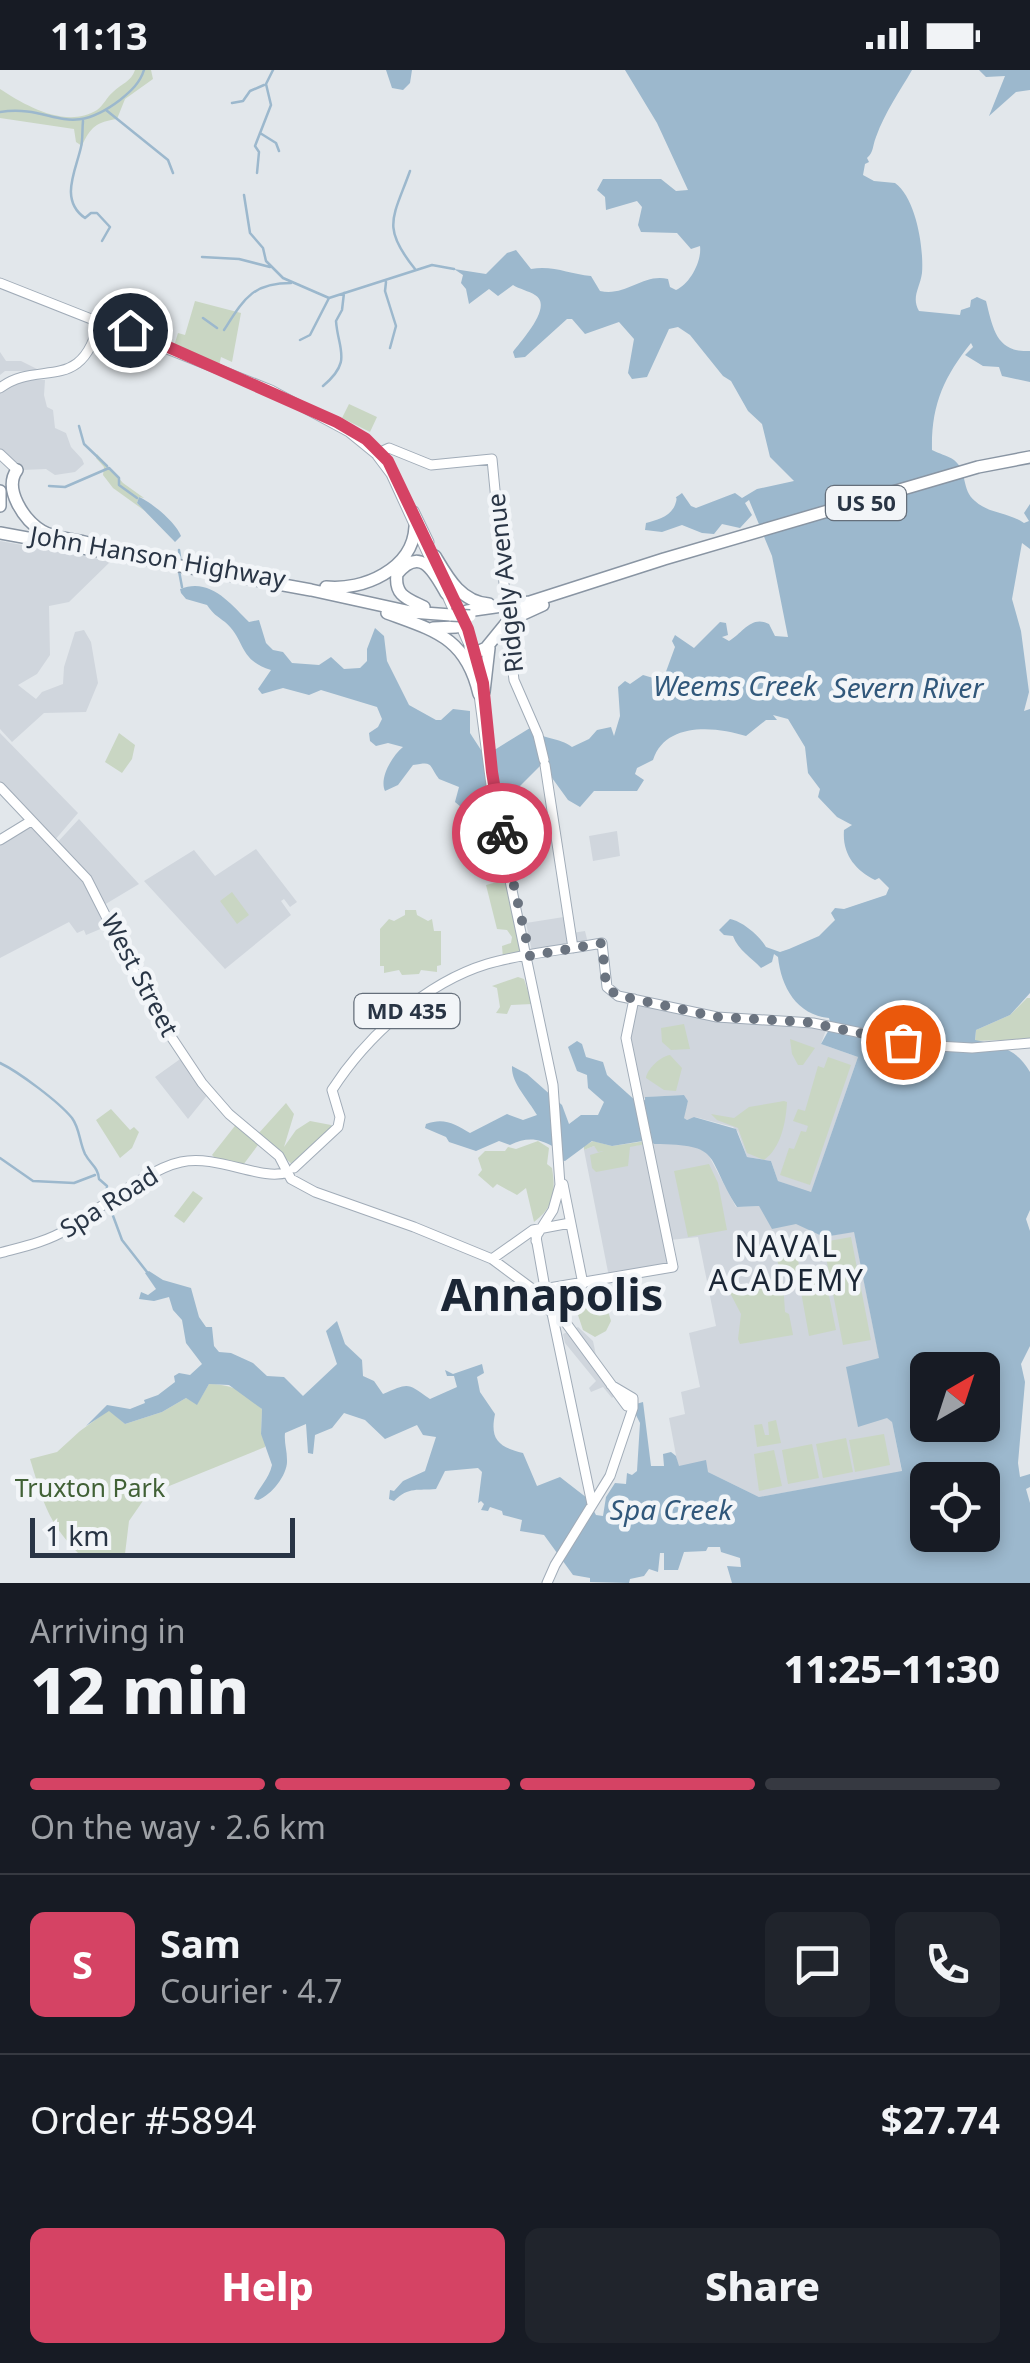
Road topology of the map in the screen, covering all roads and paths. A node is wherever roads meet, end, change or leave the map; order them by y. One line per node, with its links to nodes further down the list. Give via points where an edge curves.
1 (5, 283): 2 (main road)
2 (99, 319): 3 (main road, via 69,364 17,376); 5 (main road, via 281,395 359,434)
3 (0, 387): 4 (main road)
4 (16, 391)
5 (378, 452): 12 (main road); 16 (main road, via 398,478); 31 (main road, Ridgely Avenue, bridge, via 394,449 431,465 492,459 514,680 538,735)
6 (0, 454): 8 (main road)
7 (1030, 459): 19 (highway, US 50, via 978,468)
8 (17, 470): 11 (highway, via 11,486)
9 (0, 487): 10 (highway); 11 (highway)
10 (0, 506)
11 (29, 518): 14 (highway, via 47,534)
12 (414, 527): 16 (main road); 17 (highway, via 412,546)
13 (0, 532): 14 (highway, John Hanson Highway / US 50); 15 (highway, John Hanson Highway / US 50)
14 (102, 547): 15 (highway, John Hanson Highway / US 50)
15 (151, 558): 18 (highway, John Hanson Highway / US 50)
16 (433, 558): 17 (highway); 19 (highway, via 458,590 481,604); 20 (highway)
17 (397, 563): 18 (highway, via 363,585)
18 (313, 588): 21 (highway, US 50); 22 (highway, US 50, via 411,612); 24 (highway)
19 (573, 591): 23 (highway, US 50); 25 (highway, via 523,612)
20 (449, 593): 21 (highway, via 429,566 407,564 397,574 397,589); 23 (main road)
21 (424, 607): 22 (highway, US 50)
22 (450, 613): 23 (highway, US 50, bridge)
23 (466, 618): 24 (highway, via 438,629); 26 (main road)
24 (410, 622): 27 (highway, via 458,648)
25 (492, 639): 26 (highway); 27 (highway)
26 (473, 650): 27 (main road)
27 (481, 693): 32 (main road, via 494,800)
28 (0, 787): 29 (main road, West Street)
29 (31, 821): 30 (main road); 35 (main road, West Street, via 95,890 154,1012 202,1083)
30 (0, 840)
31 (573, 948): 32 (main road, MD 435); 33 (main road, MD 435, via 602,948 608,989)
32 (528, 956): 35 (main road, MD 435, via 450,980 362,1047 332,1090 338,1128); 36 (main road, via 555,1094)
33 (634, 1000): 34 (main road, via 929,1046); 41 (main road, via 626,1038 673,1267)
34 (1030, 1043)
35 (292, 1172): 39 (main road, Spa Road, via 185,1161 52,1237); 40 (main road, West Street, via 318,1193)
36 (560, 1172): 37 (main road); 38 (main road, via 556,1203)
37 (569, 1223): 38 (main road); 41 (main road)
38 (538, 1228): 40 (main road); 42 (main road)
39 (0, 1253)
40 (492, 1259): 42 (main road, West Street)
41 (582, 1285): 42 (main road)
42 (551, 1291): 43 (main road, via 560,1303); 43 (main road, via 539,1302)
43 (551, 1308): 44 (main road); 44 (main road, via 627,1403 610,1476)
44 (591, 1506): 45 (main road)
45 (547, 1583)

